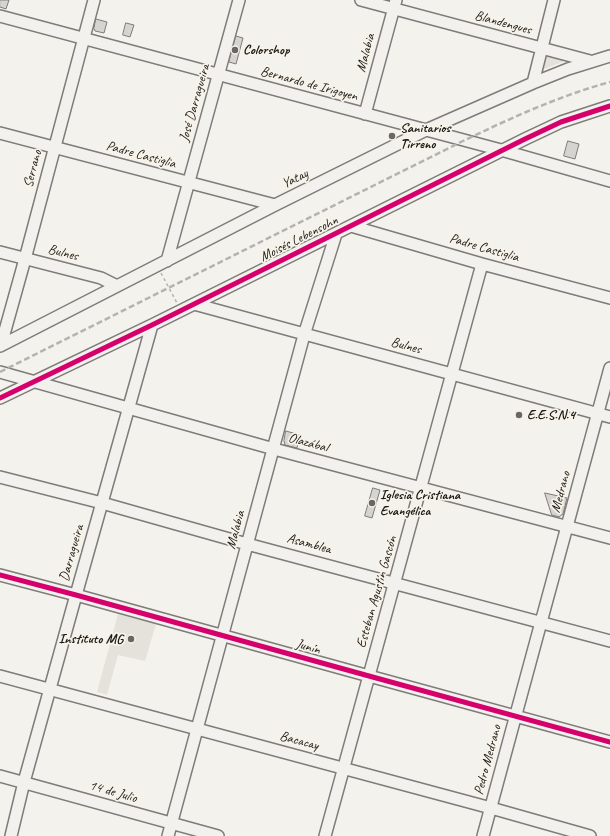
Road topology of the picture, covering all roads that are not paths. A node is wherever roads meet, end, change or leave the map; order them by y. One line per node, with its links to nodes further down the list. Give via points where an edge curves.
1 (94, 0): 7 (street, Serrano)
2 (239, 0): 11 (street, José Darragueira)
3 (361, 0): 5 (street, Blandengues)
4 (554, 0): 8 (street)
5 (395, 4): 8 (street, Blandengues); 14 (street, Malabia)
6 (0, 16): 7 (street, Bernardo de Irigoyen)
7 (84, 38): 11 (street, Bernardo de Irigoyen); 17 (street, Serrano)
8 (541, 49): 10 (street, Blandengues); 12 (street)
9 (610, 56): 10 (street, Yatay)
10 (590, 62): 12 (street, Yatay)
11 (218, 75): 14 (street, Bernardo de Irigoyen); 20 (street, José Darragueira)
12 (533, 83): 15 (street, Yatay)
13 (610, 106): 18 (street, Moisés Lebensohn, via 561,122)
14 (365, 114): 15 (street, Bernardo de Irigoyen)
15 (426, 130): 18 (street, Bernardo de Irigoyen); 21 (street, Yatay)
16 (0, 133): 17 (street, Padre Castiglia)
17 (55, 148): 20 (street, Padre Castiglia); 25 (street, Serrano)
18 (502, 150): 19 (street, Bernardo de Irigoyen); 22 (street, Moisés Lebensohn)
19 (610, 181)
20 (188, 183): 21 (street, Padre Castiglia); 26 (street, José Darragueira)
21 (275, 205): 26 (street, Yatay)
22 (351, 226): 23 (street, Moisés Lebensohn); 27 (street, Padre Castiglia)
23 (336, 234): 30 (street, Moisés Lebensohn); 32 (street, Malabia)
24 (0, 252): 25 (street, Bulnes)
25 (25, 259): 28 (street, Bulnes, via 101,278); 33 (street, Serrano)
26 (162, 263): 28 (street, Yatay)
27 (482, 264): 29 (street, Padre Castiglia); 36 (street, Esteban Agustín Gascón)
28 (117, 286): 33 (street, Yatay)
29 (610, 298)
30 (194, 304): 31 (street, Moisés Lebensohn); 32 (street, Bulnes)
31 (152, 325): 37 (street, Moisés Lebensohn); 39 (street, Darragueira)
32 (304, 335): 36 (street, Bulnes); 42 (street, Malabia)
33 (0, 346)
34 (610, 368): 40 (street, Medrano)
35 (0, 372): 37 (street, Olazábal)
36 (452, 374): 40 (street, Bulnes); 44 (street, Esteban Agustín Gascón)
37 (31, 382): 38 (street, Moisés Lebensohn); 39 (street, Olazábal)
38 (0, 398)
39 (128, 408): 42 (street, Olazábal); 45 (street, Darragueira)
40 (597, 414): 41 (street, Bulnes); 46 (street, Medrano)
41 (610, 417)
42 (274, 449): 44 (street, Olazábal); 48 (street, Malabia)
43 (0, 477): 45 (street, Asamblea)
44 (421, 488): 46 (street, Olazábal); 50 (street, Esteban Agustín Gascón)
45 (102, 503): 48 (street, Asamblea); 51 (street, Darragueira)
46 (568, 526): 47 (street, Olazábal); 52 (street, Medrano)
47 (610, 538)
48 (247, 544): 50 (street, Asamblea); 53 (street, Malabia)
49 (0, 575): 51 (street, Junín)
50 (395, 583): 52 (street, Asamblea); 56 (street, Esteban Agustín Gascón)
51 (76, 595): 53 (street, Junín); 57 (street, Darragueira)
52 (540, 623): 54 (street, Asamblea); 58 (street, Pedro Medrano)
53 (223, 636): 56 (street, Junín); 59 (street, Malabia)
54 (610, 642)
55 (0, 676): 57 (street, Bacacay)
56 (369, 676): 58 (street, Junín); 61 (street, Esteban Agustín Gascón)
57 (50, 690): 59 (street, Bacacay); 63 (street, Darragueira)
58 (515, 716): 60 (street, Junín); 64 (street, Pedro Medrano)
59 (198, 730): 61 (street, Bacacay); 65 (street, Malabia)
60 (610, 742)
61 (343, 769): 64 (street, Bacacay); 69 (street, Esteban Agustín Gascón)
62 (0, 776): 63 (street, 14 de Julio)
63 (24, 782): 65 (street, 14 de Julio); 66 (street, Darragueira)
64 (491, 808): 70 (street, Pedro Medrano); 71 (street, Bacacay)
65 (172, 824): 67 (street, Malabia); 68 (street, 14 de Julio)
66 (11, 836)
67 (168, 836)
68 (218, 836)
69 (325, 836)
70 (483, 836)
71 (590, 836)

